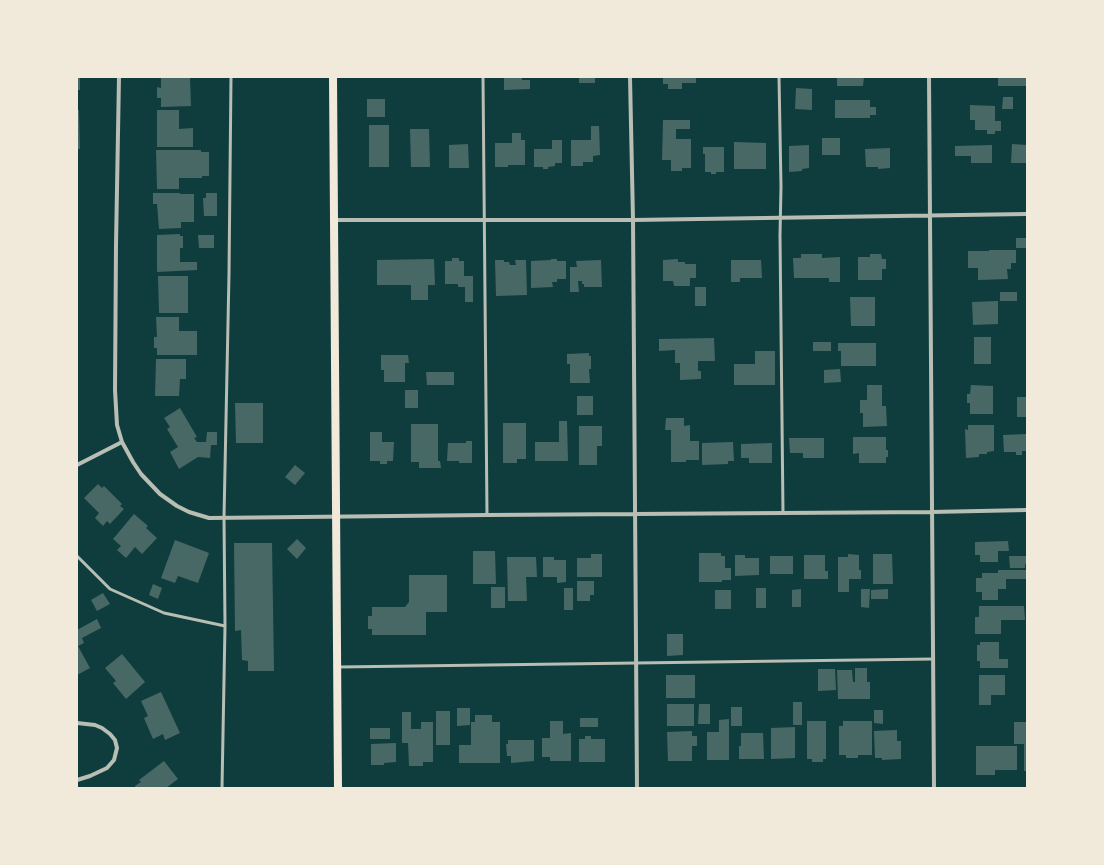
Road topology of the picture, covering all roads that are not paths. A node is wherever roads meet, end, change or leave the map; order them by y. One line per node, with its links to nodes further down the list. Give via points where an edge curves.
1 (119, 77): 14 (street, via 116,390 117,425)
2 (231, 77): 21 (lane)
3 (333, 77): 12 (main road)
4 (483, 77): 11 (lane)
5 (630, 77): 13 (street)
6 (778, 77): 10 (lane)
7 (929, 77): 9 (street)
8 (1027, 214): 9 (street)
9 (930, 215): 10 (street); 17 (street)
10 (780, 218): 13 (street); 18 (lane)
11 (483, 219): 12 (street); 13 (street); 20 (lane)
12 (335, 220): 22 (main road)
13 (633, 220): 19 (street)
14 (122, 442): 15 (street); 21 (street, via 133,462 160,494 189,512 209,518)
15 (77, 465)
16 (1027, 510): 17 (street)
17 (931, 512): 18 (street); 25 (street)
18 (783, 513): 19 (street)
19 (634, 514): 20 (street); 26 (street)
20 (486, 515): 22 (street)
21 (224, 517): 22 (street); 24 (lane)
22 (337, 517): 27 (main road)
23 (77, 556): 24 (lane, via 110,589 164,613)
24 (225, 626): 30 (lane)
25 (933, 659): 26 (lane); 33 (street)
26 (635, 663): 27 (lane); 32 (street)
27 (337, 667): 31 (main road)
28 (77, 723): 29 (street, via 102,728 115,740 117,748 114,760 107,768)
29 (77, 780)
30 (222, 788)
31 (338, 788)
32 (637, 788)
33 (934, 788)

